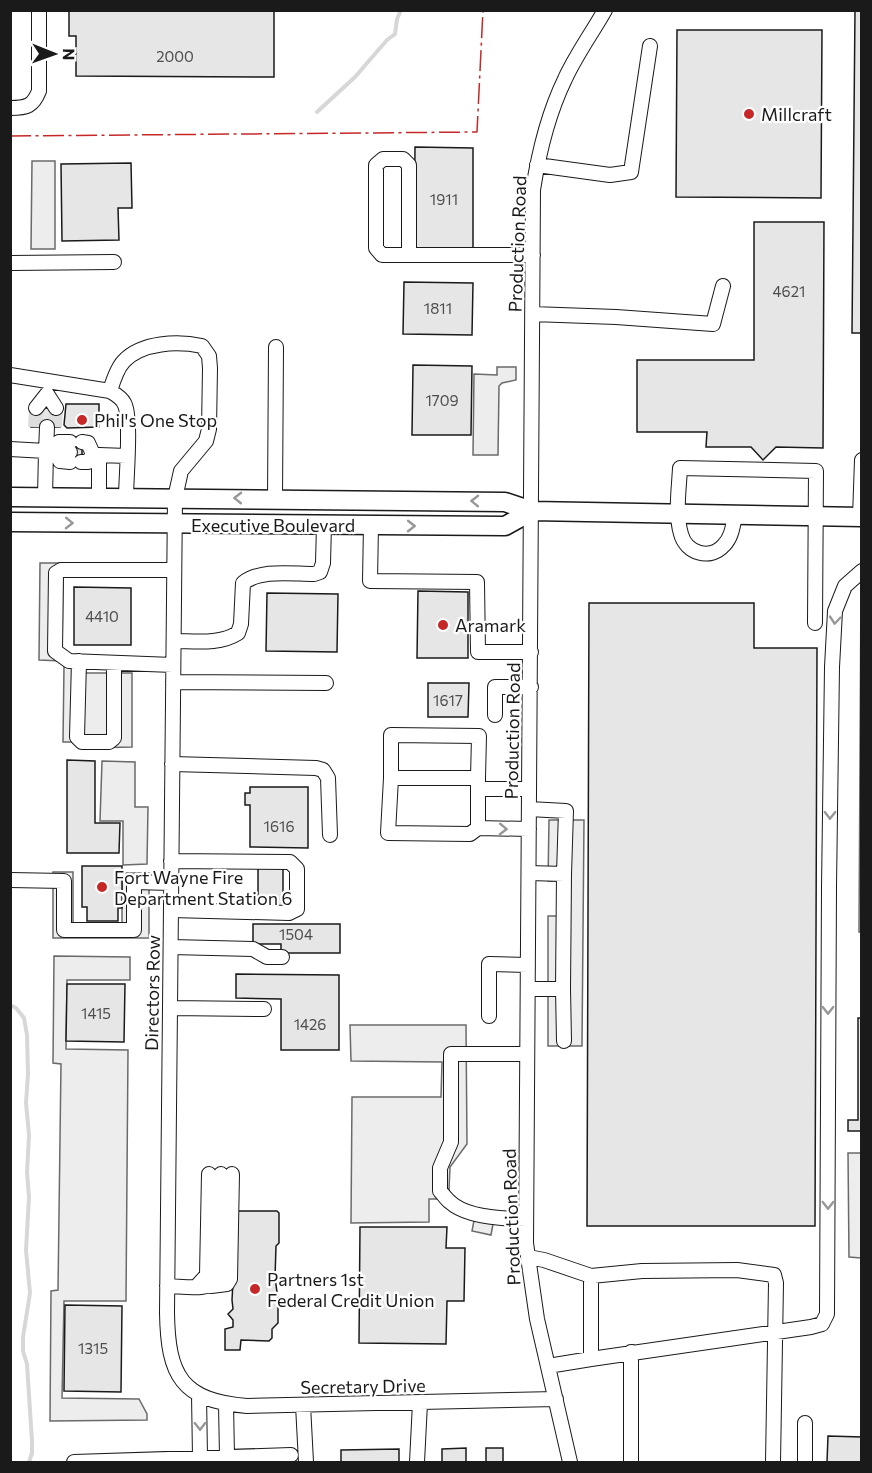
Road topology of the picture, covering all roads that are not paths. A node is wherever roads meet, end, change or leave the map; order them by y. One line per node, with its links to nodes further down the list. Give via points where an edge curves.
1 (39, 10): 4 (street, via 39,91 35,101 27,106)
2 (605, 10): 5 (street, Production Road, via 565,77)
3 (650, 46): 5 (street, via 631,172 610,175)
4 (10, 108)
5 (537, 165): 7 (street, Production Road)
6 (409, 255): 6 (street, via 382,255 376,248 376,165 383,159 403,159 409,165); 7 (street)
7 (533, 255): 11 (street, Production Road)
8 (114, 262): 9 (street)
9 (10, 263)
10 (723, 286): 11 (street, via 713,324)
11 (532, 314): 26 (street, Production Road)
12 (276, 347): 25 (street)
13 (10, 375): 14 (street, via 47,400)
14 (110, 391): 18 (street, via 126,405); 24 (street, Directors Row, via 124,361 142,350 189,343 202,346 209,356 209,429 206,441 182,471)
15 (47, 437): 16 (street); 17 (street); 21 (street)
16 (10, 449)
17 (81, 453): 18 (street); 22 (street)
18 (127, 456): 23 (street)
19 (861, 460): 30 (street)
20 (10, 497): 21 (main road, Executive Boulevard)
21 (45, 497): 22 (main road, Executive Boulevard)
22 (99, 497): 23 (main road, Executive Boulevard)
23 (126, 497): 24 (main road, Executive Boulevard)
24 (175, 498): 25 (main road, Executive Boulevard, one-way to 24); 32 (street, Directors Row)
25 (275, 499): 26 (main road, Executive Boulevard, one-way to 25, via 505,502)
26 (532, 511): 27 (main road, Executive Boulevard); 34 (main road, Executive Boulevard, one-way to 26, via 505,526); 39 (street, Production Road)
27 (679, 514): 28 (main road, Executive Boulevard); 28 (street, via 687,547 706,554 717,552 726,544); 29 (street, via 680,468 691,468 816,471)
28 (735, 515): 29 (main road, Executive Boulevard)
29 (816, 516): 30 (main road, Executive Boulevard); 37 (street)
30 (861, 517)
31 (10, 522): 32 (main road, Executive Boulevard, one-way to 32)
32 (175, 524): 33 (main road, Executive Boulevard); 35 (street, Directors Row)
33 (324, 525): 34 (main road, Executive Boulevard); 38 (street, via 320,572 250,577 243,584 238,633 219,641)
34 (371, 525): 39 (street, via 370,581 477,582 478,652)
35 (174, 570): 38 (street, Directors Row); 40 (street, via 56,573 56,651 69,661)
36 (861, 571): 76 (street, one-way to 76, via 845,586 835,611 832,667 827,1314 822,1324)
37 (815, 623)
38 (174, 641): 42 (street, Directors Row)
39 (531, 652): 45 (street, Production Road)
40 (79, 662): 41 (street); 41 (street, via 77,737 82,742 109,742 114,738)
41 (114, 663): 42 (street)
42 (173, 665): 43 (street, Directors Row)
43 (173, 682): 44 (street); 47 (street, Directors Row)
44 (326, 683)
45 (531, 687): 46 (street, via 495,687); 50 (street, Production Road)
46 (495, 715)
47 (172, 764): 54 (street, via 323,770 328,778); 55 (street, Directors Row)
48 (391, 778): 49 (street); 49 (street, via 391,735 479,736); 52 (street, via 388,833 470,834)
49 (478, 783): 50 (street); 52 (street)
50 (530, 789): 51 (street, Production Road)
51 (529, 809): 53 (street, Production Road); 57 (street, via 566,811)
52 (478, 828): 53 (street, one-way to 53)
53 (529, 829): 56 (street, Production Road)
54 (330, 835)
55 (171, 861): 59 (street, Directors Row); 60 (street, via 290,862 297,869 297,909 289,913)
56 (529, 873): 57 (street); 63 (street, Production Road)
57 (564, 874): 65 (street)
58 (10, 880): 59 (street, via 64,881 64,930 134,930 134,882)
59 (171, 883): 60 (street, Directors Row)
60 (171, 910): 61 (street, Directors Row)
61 (171, 947): 62 (street, via 252,950 267,957); 66 (street, Directors Row)
62 (282, 957)
63 (528, 964): 64 (street, Production Road); 68 (street, via 489,964)
64 (528, 989): 65 (street); 70 (street, Production Road)
65 (563, 989): 69 (street)
66 (170, 1008): 67 (street); 75 (street, Directors Row)
67 (264, 1009)
68 (489, 1016)
69 (564, 1041)
70 (527, 1054): 72 (street, Production Road); 72 (street, via 451,1054 451,1142 440,1168 440,1191 450,1203 465,1211 498,1218)
71 (221, 1174): 75 (street, via 217,1282 207,1286)
72 (526, 1219): 73 (street, Production Road)
73 (528, 1257): 74 (street); 79 (street, Production Road)
74 (591, 1276): 76 (street, via 737,1270 774,1275); 78 (street)
75 (167, 1286): 80 (street, Directors Row, via 167,1340 170,1359)
76 (776, 1333): 77 (street); 95 (street)
77 (631, 1352): 78 (street); 94 (street)
78 (591, 1359): 79 (street)
79 (548, 1366): 82 (street, Production Road)
80 (180, 1378): 81 (street, Secretary Drive)
81 (199, 1395): 84 (street, Secretary Drive); 89 (street, one-way to 89)
82 (556, 1399): 83 (street, Secretary Drive); 93 (street, Production Road)
83 (420, 1403): 85 (street, Secretary Drive); 92 (street)
84 (226, 1404): 85 (street, Secretary Drive); 88 (street)
85 (303, 1405): 91 (street)
86 (805, 1423): 96 (street)
87 (291, 1455): 88 (street)
88 (227, 1456): 89 (street)
89 (200, 1457): 90 (street)
90 (74, 1462)
91 (306, 1462)
92 (417, 1462)
93 (570, 1462)
94 (631, 1462)
95 (773, 1462)
96 (805, 1462)

